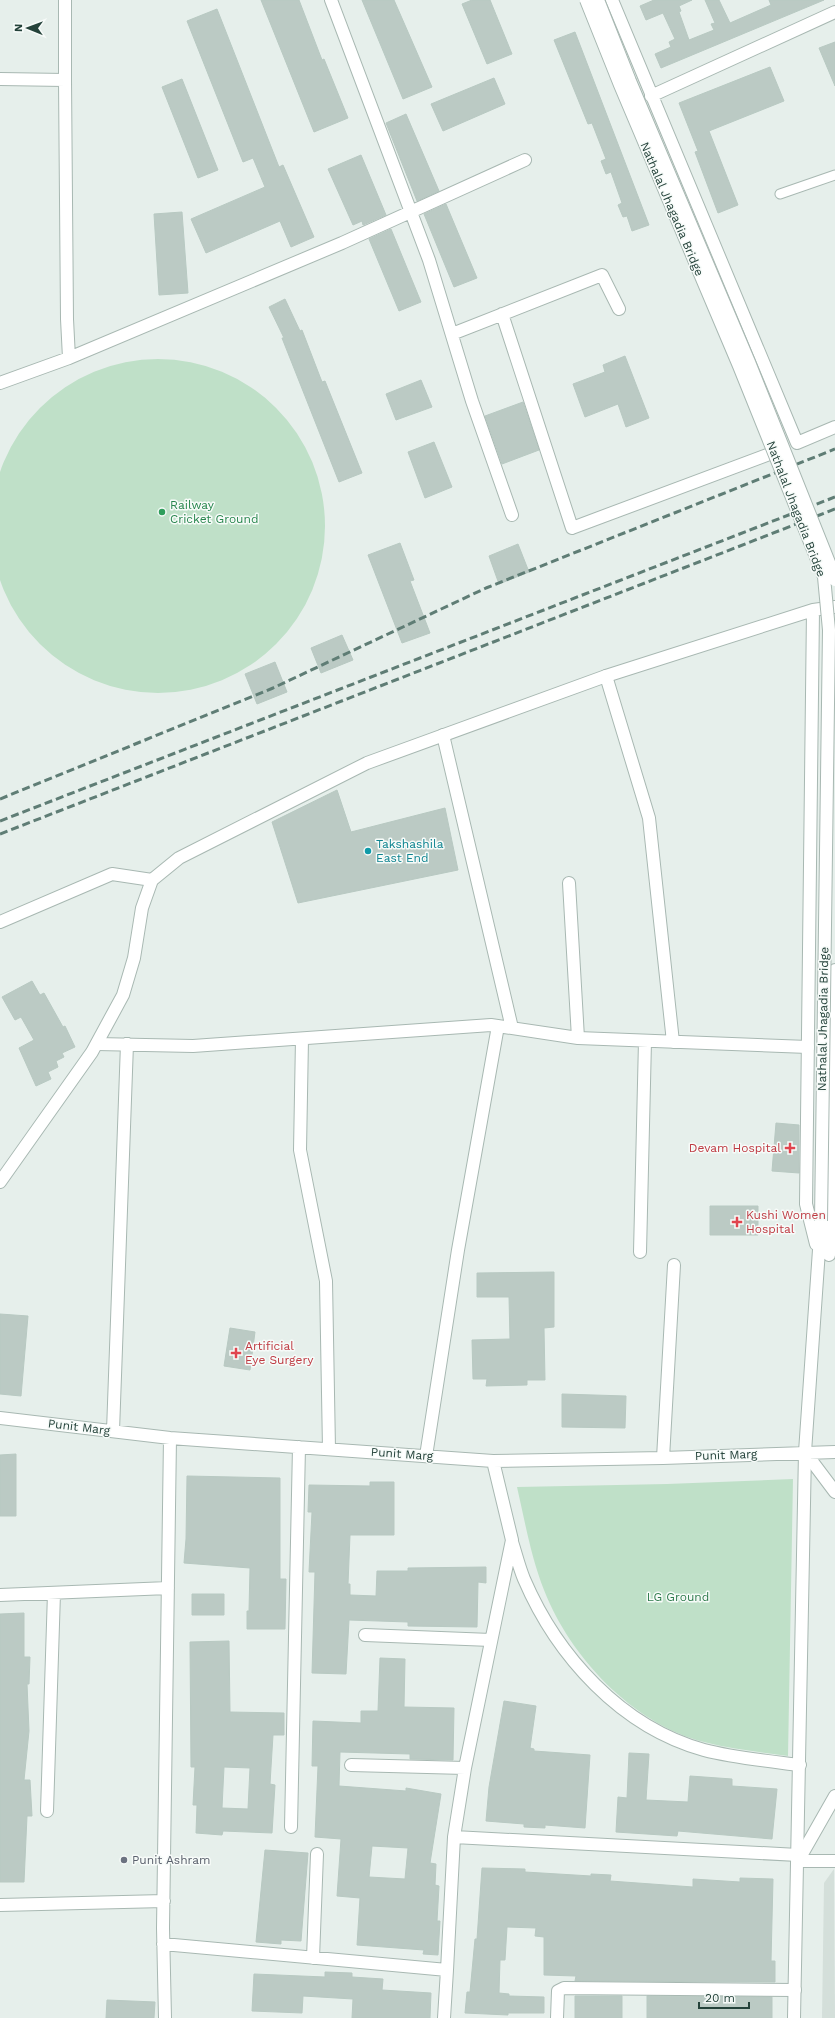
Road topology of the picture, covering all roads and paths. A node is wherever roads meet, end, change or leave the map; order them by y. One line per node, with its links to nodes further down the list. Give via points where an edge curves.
1 (66, 0): 8 (street)
2 (331, 0): 13 (street)
3 (586, 0): 41 (street, Nathalal Jhagadia Bridge, bridge, via 824,577 829,630)
4 (598, 0): 22 (street, Nathalal Jhagadia Bridge, bridge, via 749,362)
5 (612, 0): 9 (street)
6 (835, 12): 9 (street)
7 (0, 79): 8 (street)
8 (65, 80): 17 (street, via 66,319)
9 (651, 96): 20 (street)
10 (525, 160): 13 (street)
11 (835, 175): 12 (lane)
12 (780, 194)
13 (411, 211): 16 (street); 17 (street, via 342,243)
14 (619, 309): 15 (street, via 602,275)
15 (502, 314): 16 (street); 20 (street, via 572,528)
16 (452, 334): 21 (street, via 472,401)
17 (69, 358): 18 (street)
18 (0, 383)
19 (835, 427): 20 (street)
20 (797, 444)
21 (512, 515)
22 (835, 580)
23 (835, 606): 24 (street)
24 (813, 610): 25 (street); 39 (street)
25 (606, 676): 26 (street); 36 (street, via 649,818)
26 (442, 736): 27 (street, via 367,763 179,858); 32 (street)
27 (152, 880): 29 (street, via 112,874); 37 (street, via 142,908 134,958 123,995)
28 (570, 883): 34 (street)
29 (0, 922)
30 (835, 970): 41 (street, Nathalal Jhagadia Bridge)
31 (498, 1026): 32 (street); 33 (street); 53 (street, via 458,1250)
32 (512, 1028): 34 (street)
33 (302, 1038): 38 (street, via 193,1046); 50 (street, via 300,1150 326,1281)
34 (578, 1038): 35 (street)
35 (645, 1041): 36 (street); 43 (street)
36 (673, 1042): 39 (street)
37 (97, 1044): 38 (street); 40 (street)
38 (127, 1044): 47 (street)
39 (808, 1047): 44 (street, via 806,1204)
40 (0, 1182)
41 (826, 1221): 44 (street)
42 (835, 1239): 44 (street)
43 (640, 1252)
44 (828, 1255): 51 (street)
45 (674, 1265): 54 (street)
46 (0, 1418): 47 (street, Punit Marg)
47 (113, 1431): 48 (street, Punit Marg)
48 (170, 1438): 49 (street, Punit Marg); 58 (street)
49 (299, 1447): 50 (street, Punit Marg); 68 (street)
50 (329, 1449): 53 (street, Punit Marg)
51 (806, 1452): 52 (street, Punit Marg); 54 (street, Punit Marg); 56 (street); 64 (street)
52 (835, 1452)
53 (426, 1456): 55 (street, Punit Marg)
54 (663, 1458): 55 (street, Punit Marg)
55 (493, 1461): 57 (street)
56 (835, 1492)
57 (512, 1540): 62 (street); 64 (street, via 524,1578 541,1614 564,1649 589,1679 629,1715 665,1735 703,1750)
58 (168, 1588): 59 (street); 73 (street)
59 (54, 1593): 60 (street); 67 (street)
60 (0, 1595)
61 (365, 1635): 62 (street)
62 (491, 1640): 65 (street)
63 (351, 1765): 65 (street)
64 (800, 1765): 71 (street)
65 (465, 1768): 69 (street)
66 (835, 1796): 71 (street)
67 (47, 1811)
68 (291, 1827)
69 (454, 1837): 71 (street); 77 (street)
70 (318, 1854): 76 (street)
71 (798, 1858): 72 (street); 78 (street)
72 (835, 1861)
73 (164, 1901): 74 (street); 75 (street)
74 (0, 1905)
75 (164, 1944): 76 (street); 79 (street)
76 (313, 1958): 77 (street)
77 (447, 1970): 80 (street)
78 (795, 1990): 81 (street, via 564,1988 558,1991); 82 (street)
79 (165, 2018)
80 (444, 2018)
81 (557, 2018)
82 (794, 2018)

